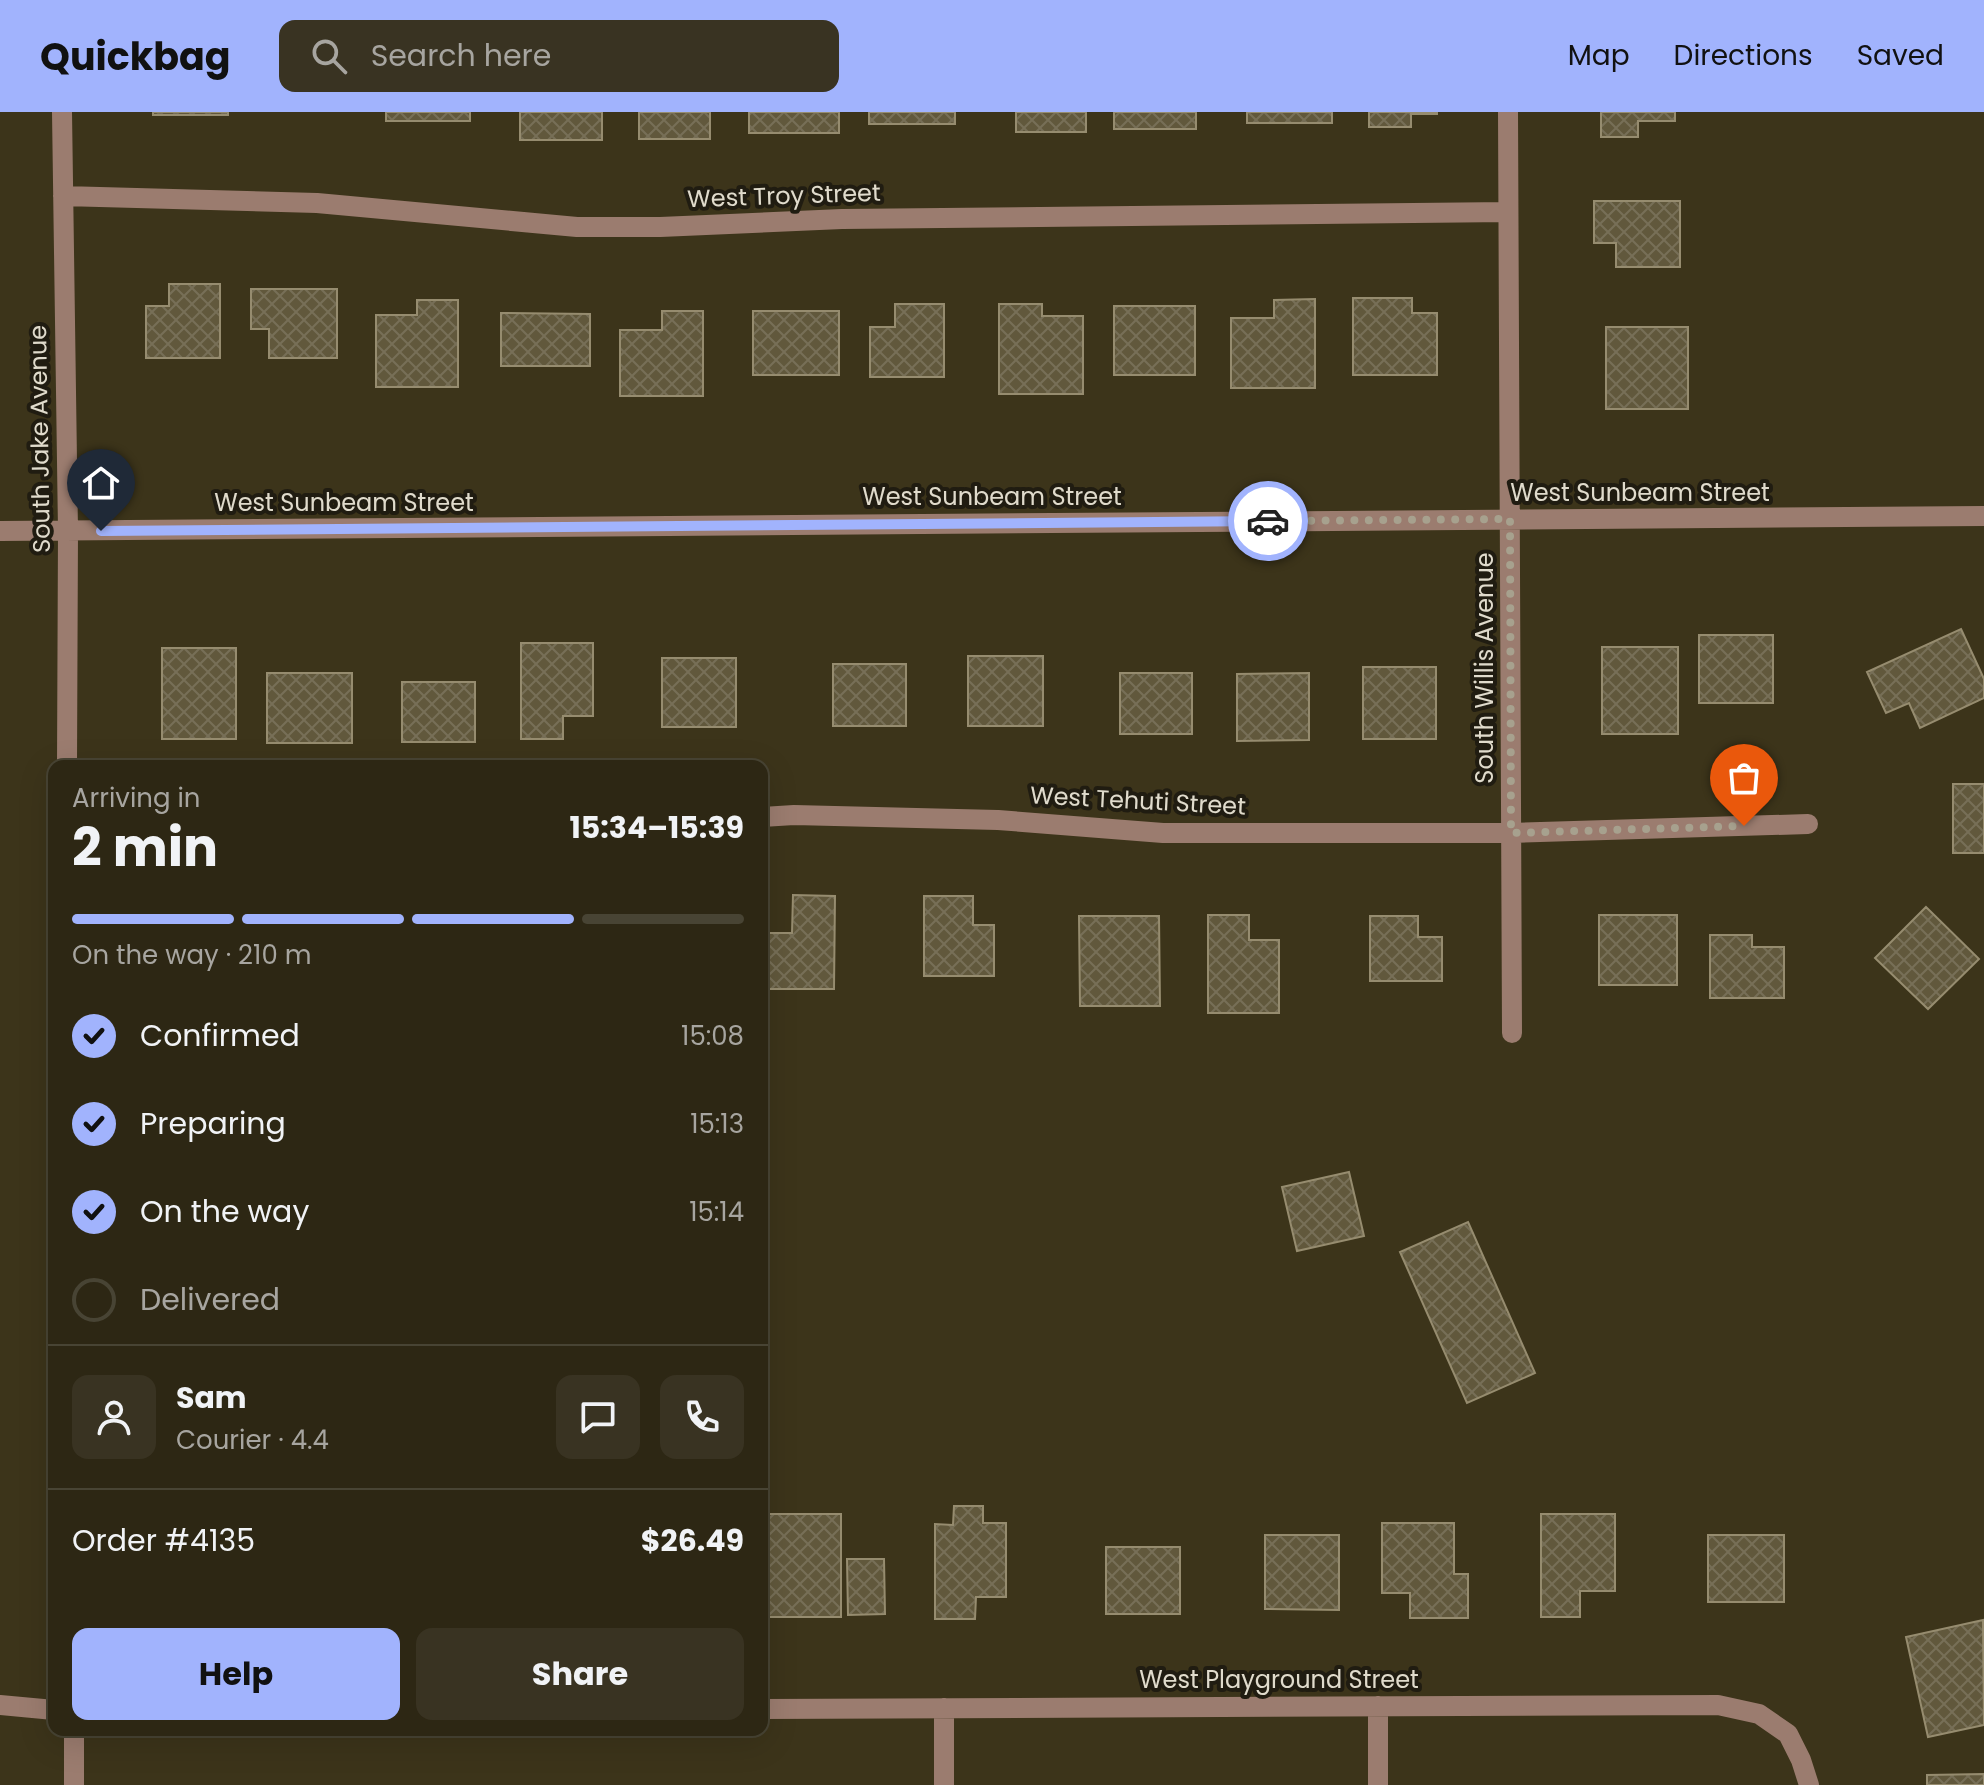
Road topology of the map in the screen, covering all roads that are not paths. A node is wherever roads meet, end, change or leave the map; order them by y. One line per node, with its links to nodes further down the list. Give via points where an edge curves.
1 (62, 112): 3 (street, South Jake Avenue)
2 (1508, 112): 4 (street, South Willis Avenue)
3 (63, 196): 4 (street, West Troy Street, via 317,203 577,227); 8 (street, South Jake Avenue)
4 (1508, 212): 6 (street, South Willis Avenue)
5 (1984, 516): 6 (street, West Sunbeam Street)
6 (1510, 519): 8 (street, West Sunbeam Street); 12 (street, South Willis Avenue)
7 (0, 531): 8 (street, West Sunbeam Street)
8 (68, 531): 9 (street, South Jake Avenue)
9 (67, 760)
10 (768, 817): 12 (street, West Tehuti Street, via 998,820 1163,833)
11 (1808, 824): 12 (street, West Tehuti Street)
12 (1511, 833): 13 (street, South Willis Avenue)
13 (1512, 1033)
14 (0, 1705): 17 (street)
15 (1378, 1706): 16 (street, West Playground Street); 22 (street); 23 (street, West Playground Street, via 1718,1705 1759,1714 1788,1734)
16 (944, 1708): 18 (street, West Playground Street); 21 (street)
17 (48, 1709)
18 (768, 1709)
19 (74, 1736): 20 (street)
20 (74, 1785)
21 (944, 1785)
22 (1378, 1785)
23 (1809, 1785)

